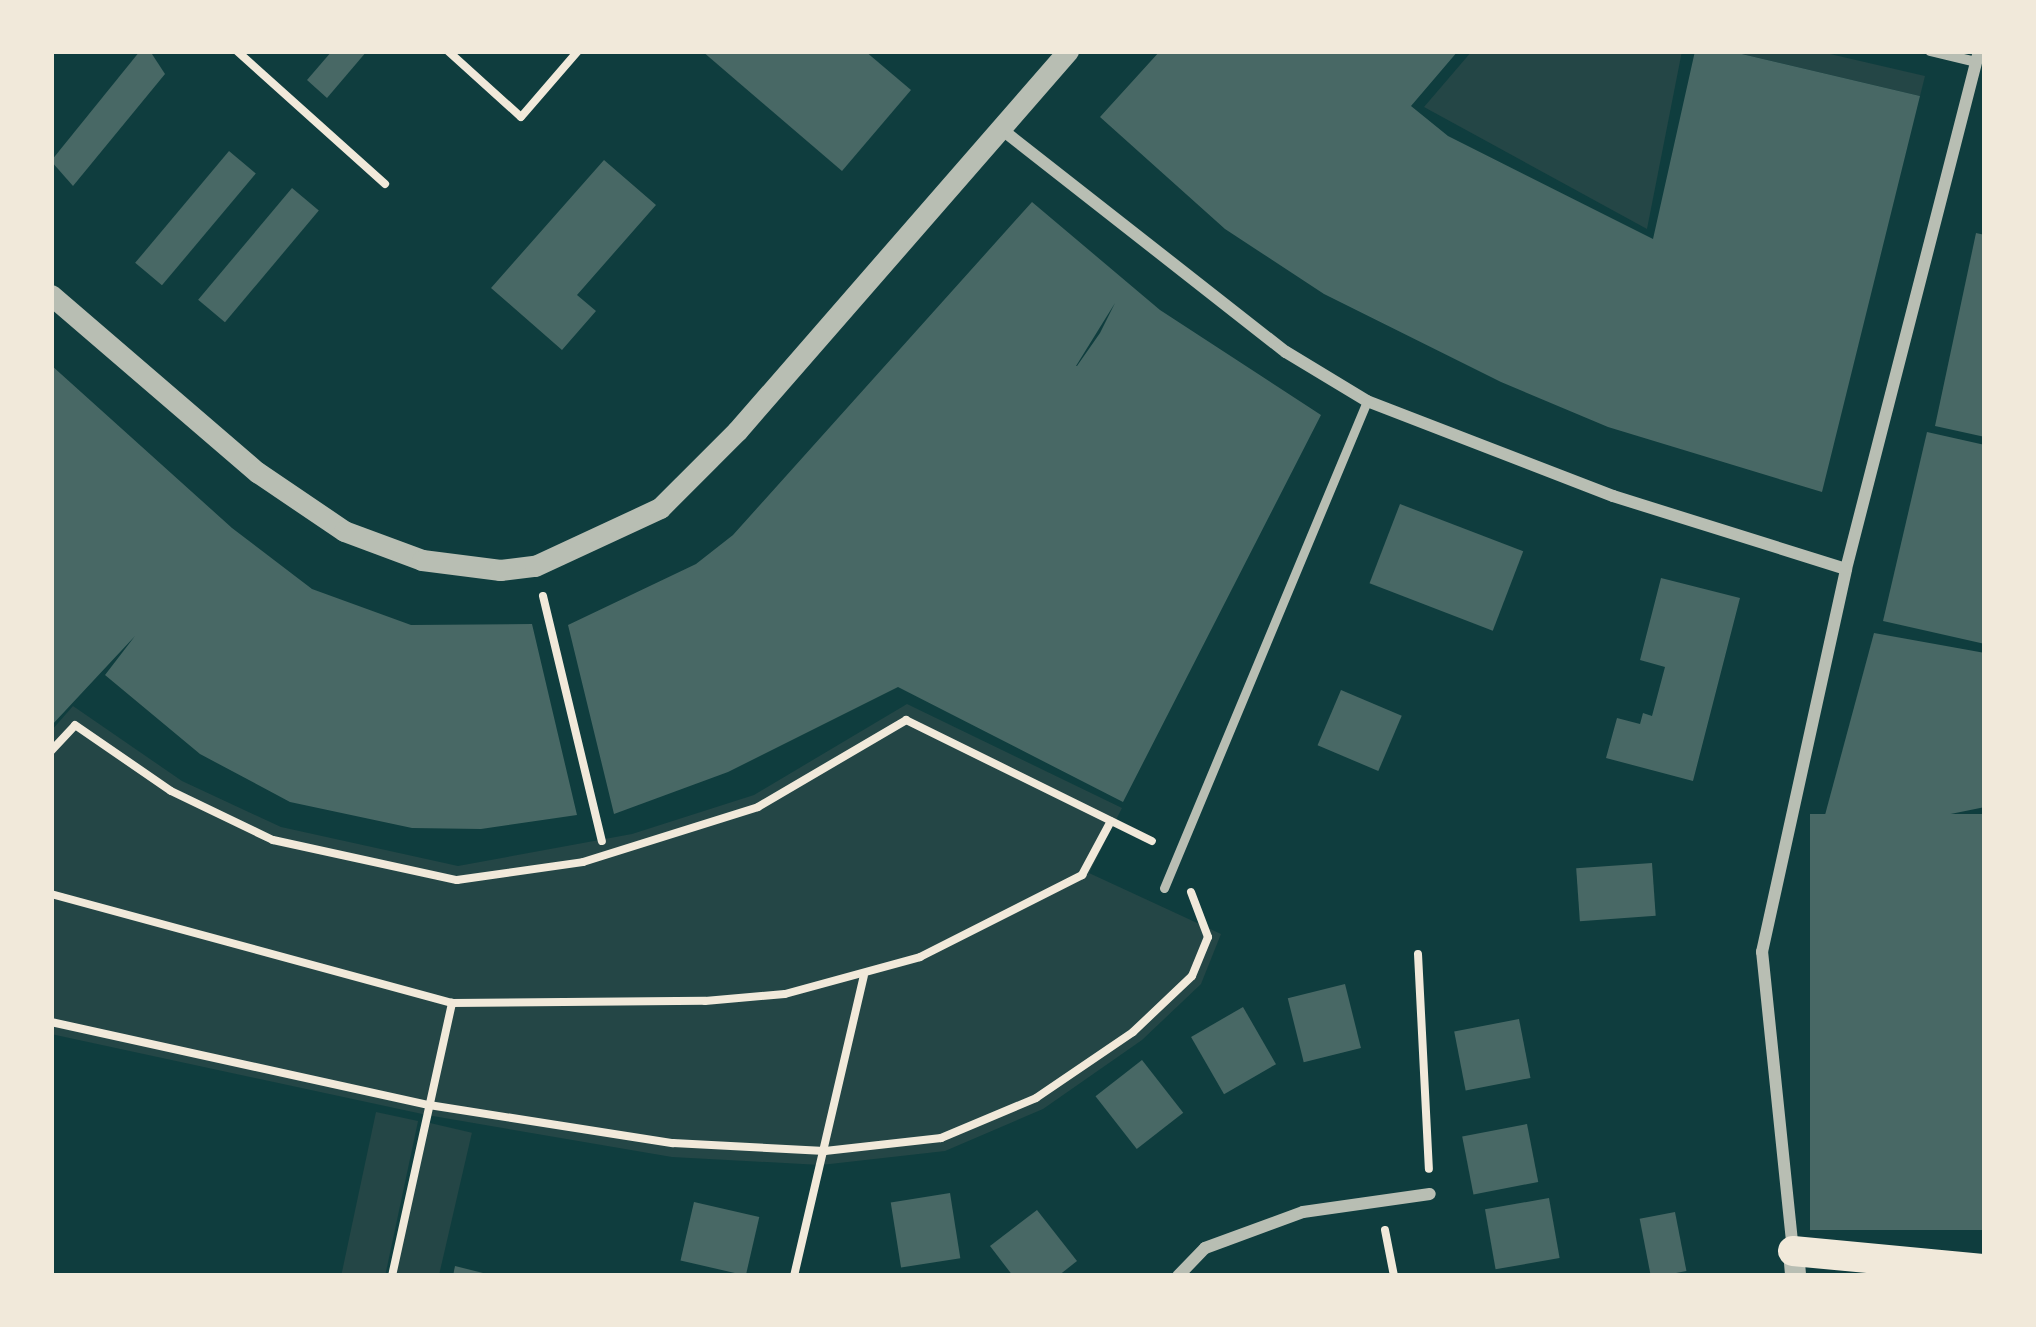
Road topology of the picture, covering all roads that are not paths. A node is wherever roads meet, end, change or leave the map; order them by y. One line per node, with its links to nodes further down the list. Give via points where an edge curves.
1 (1068, 51): 4 (street)
2 (1930, 51): 3 (street)
3 (1978, 56): 7 (street)
4 (1000, 128): 5 (street, via 660,508 535,566 422,560 344,531 257,472); 6 (street, via 1286,352)
5 (51, 295)
6 (1367, 401): 7 (street, via 1612,496); 8 (lane)
7 (1846, 569): 10 (street, via 1762,952)
8 (1164, 888)
9 (1430, 1194): 12 (street, via 1303,1212 1205,1248)
10 (1794, 1263): 11 (main road)
11 (1985, 1269)
12 (1178, 1276)

